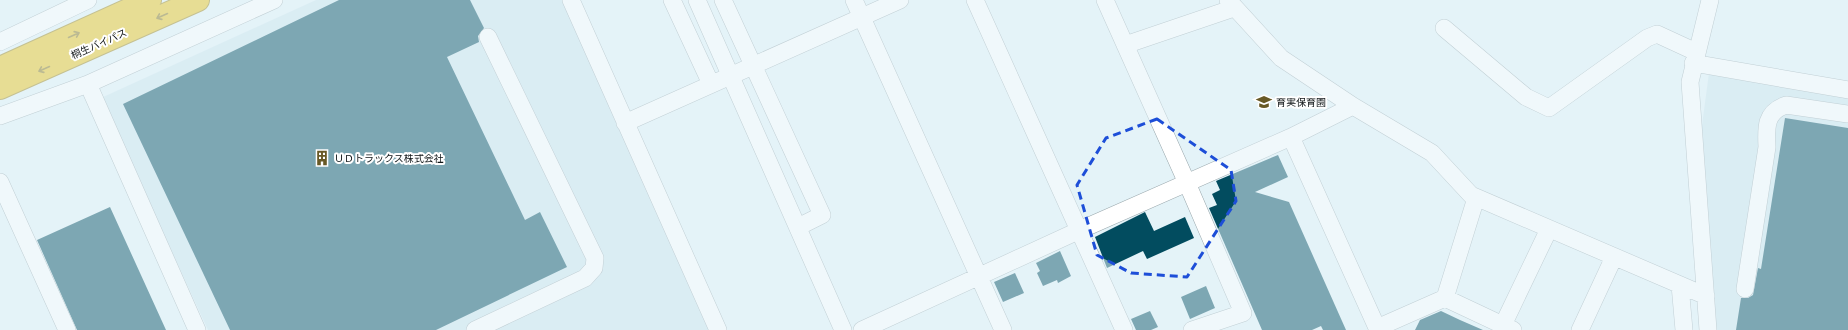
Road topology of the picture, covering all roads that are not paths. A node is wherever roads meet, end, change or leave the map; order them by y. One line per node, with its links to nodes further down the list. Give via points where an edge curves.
1 (88, 0): 15 (street)
2 (150, 0): 23 (highway, 桐生バイパス, one-way to 2)
3 (198, 0): 27 (highway, 桐生バイパス, one-way to 27)
4 (274, 0): 25 (street)
5 (571, 0): 32 (street)
6 (672, 0): 26 (street)
7 (697, 0): 24 (street)
8 (723, 0): 22 (street)
9 (854, 0): 16 (street)
10 (900, 0): 16 (street)
11 (975, 0): 39 (street)
12 (1105, 0): 20 (street)
13 (1710, 0): 21 (street)
14 (1231, 4): 20 (street); 29 (street, via 1281,58)
15 (59, 7): 19 (street)
16 (862, 17): 22 (street); 41 (street)
17 (1444, 28): 21 (street, via 1526,97 1549,108 1647,38 1658,34)
18 (488, 37): 50 (street, via 595,258 594,268 585,278)
19 (0, 42)
20 (1125, 45): 35 (street)
21 (1695, 58): 28 (street); 44 (street, via 1690,82)
22 (752, 66): 24 (street); 37 (street, via 822,215)
23 (0, 68)
24 (730, 75): 26 (street); 37 (street)
25 (88, 84): 31 (street); 49 (street)
26 (711, 84): 32 (street)
27 (0, 88)
28 (1848, 90)
29 (1354, 106): 33 (street); 36 (street, via 1432,153)
30 (1848, 114): 43 (street, via 1786,105 1772,112 1766,133 1767,147)
31 (0, 116)
32 (625, 123): 51 (street)
33 (1291, 137): 35 (street); 47 (street)
34 (0, 182): 48 (street)
35 (1187, 183): 39 (street); 56 (street, via 1243,313)
36 (1476, 198): 38 (street); 45 (street)
37 (798, 227): 52 (street)
38 (1549, 229): 40 (street); 46 (street)
39 (1080, 230): 41 (street); 55 (street)
40 (1614, 256): 42 (street); 57 (street)
41 (979, 276): 53 (street); 54 (street)
42 (1680, 285): 44 (street); 58 (street)
43 (1745, 289)
44 (1706, 296): 59 (street)
45 (1445, 298): 46 (street); 47 (street)
46 (1508, 328)
47 (1378, 329)
48 (67, 330)
49 (197, 330)
50 (475, 330)
51 (718, 330)
52 (843, 330)
53 (862, 330)
54 (1003, 330)
55 (1124, 330)
56 (1192, 330)
57 (1580, 330)
58 (1684, 330)
59 (1708, 330)

